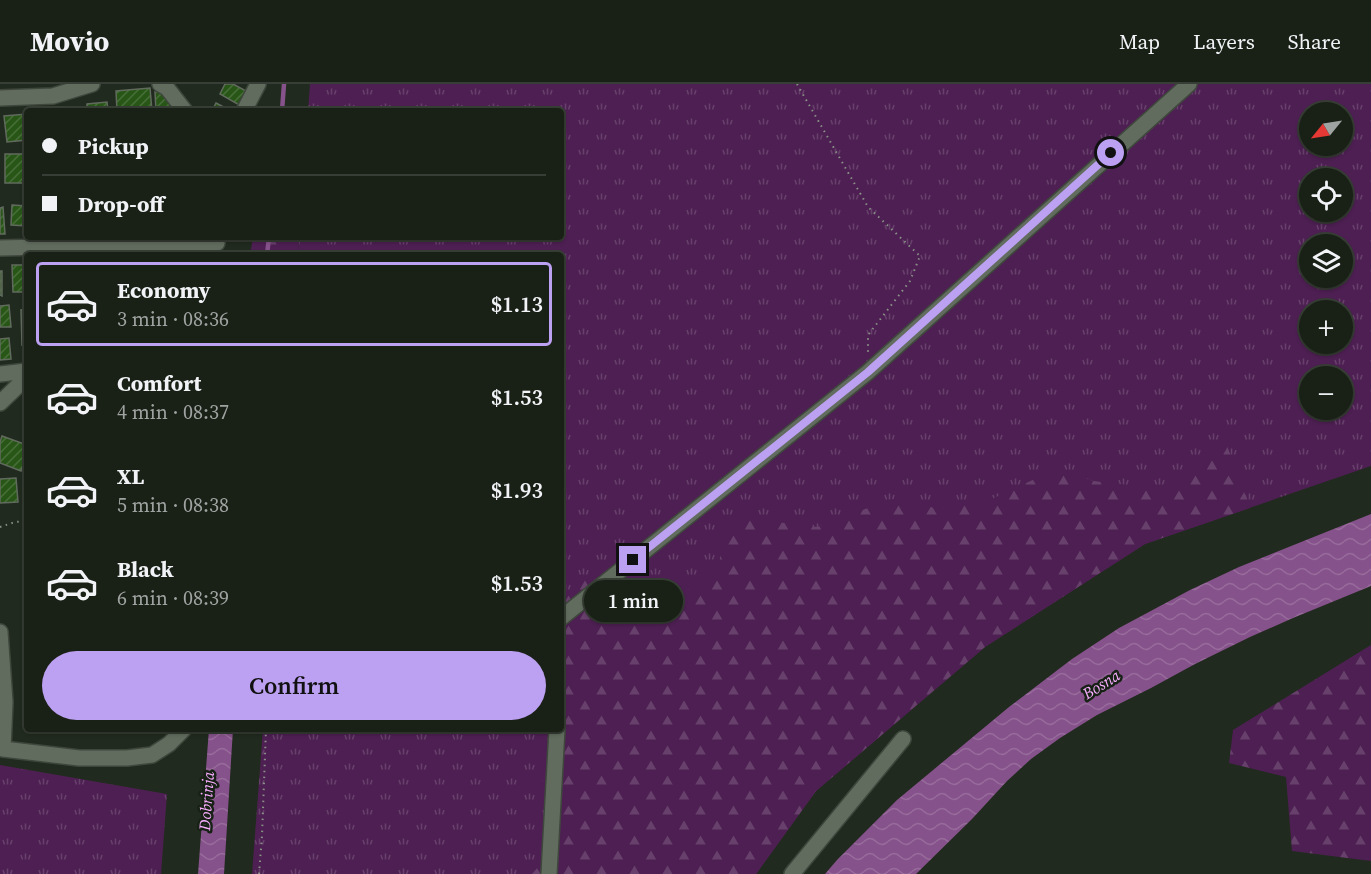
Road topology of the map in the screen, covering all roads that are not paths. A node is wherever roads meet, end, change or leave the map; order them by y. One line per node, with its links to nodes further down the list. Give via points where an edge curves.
1 (92, 84): 5 (street, via 53,96)
2 (160, 84): 6 (street)
3 (258, 84): 7 (street)
4 (1189, 84): 14 (street, via 868,372)
5 (0, 98)
6 (183, 108)
7 (246, 108)
8 (217, 245): 9 (street)
9 (0, 248)
10 (24, 371): 11 (street)
11 (0, 374)
12 (24, 380): 13 (street)
13 (0, 403)
14 (564, 616)
15 (0, 632): 19 (street, via 5,702)
16 (181, 732): 19 (street, via 152,755 127,758 79,758)
17 (556, 732): 20 (street)
18 (903, 739): 21 (street)
19 (2, 749)
20 (549, 874)
21 (792, 874)

